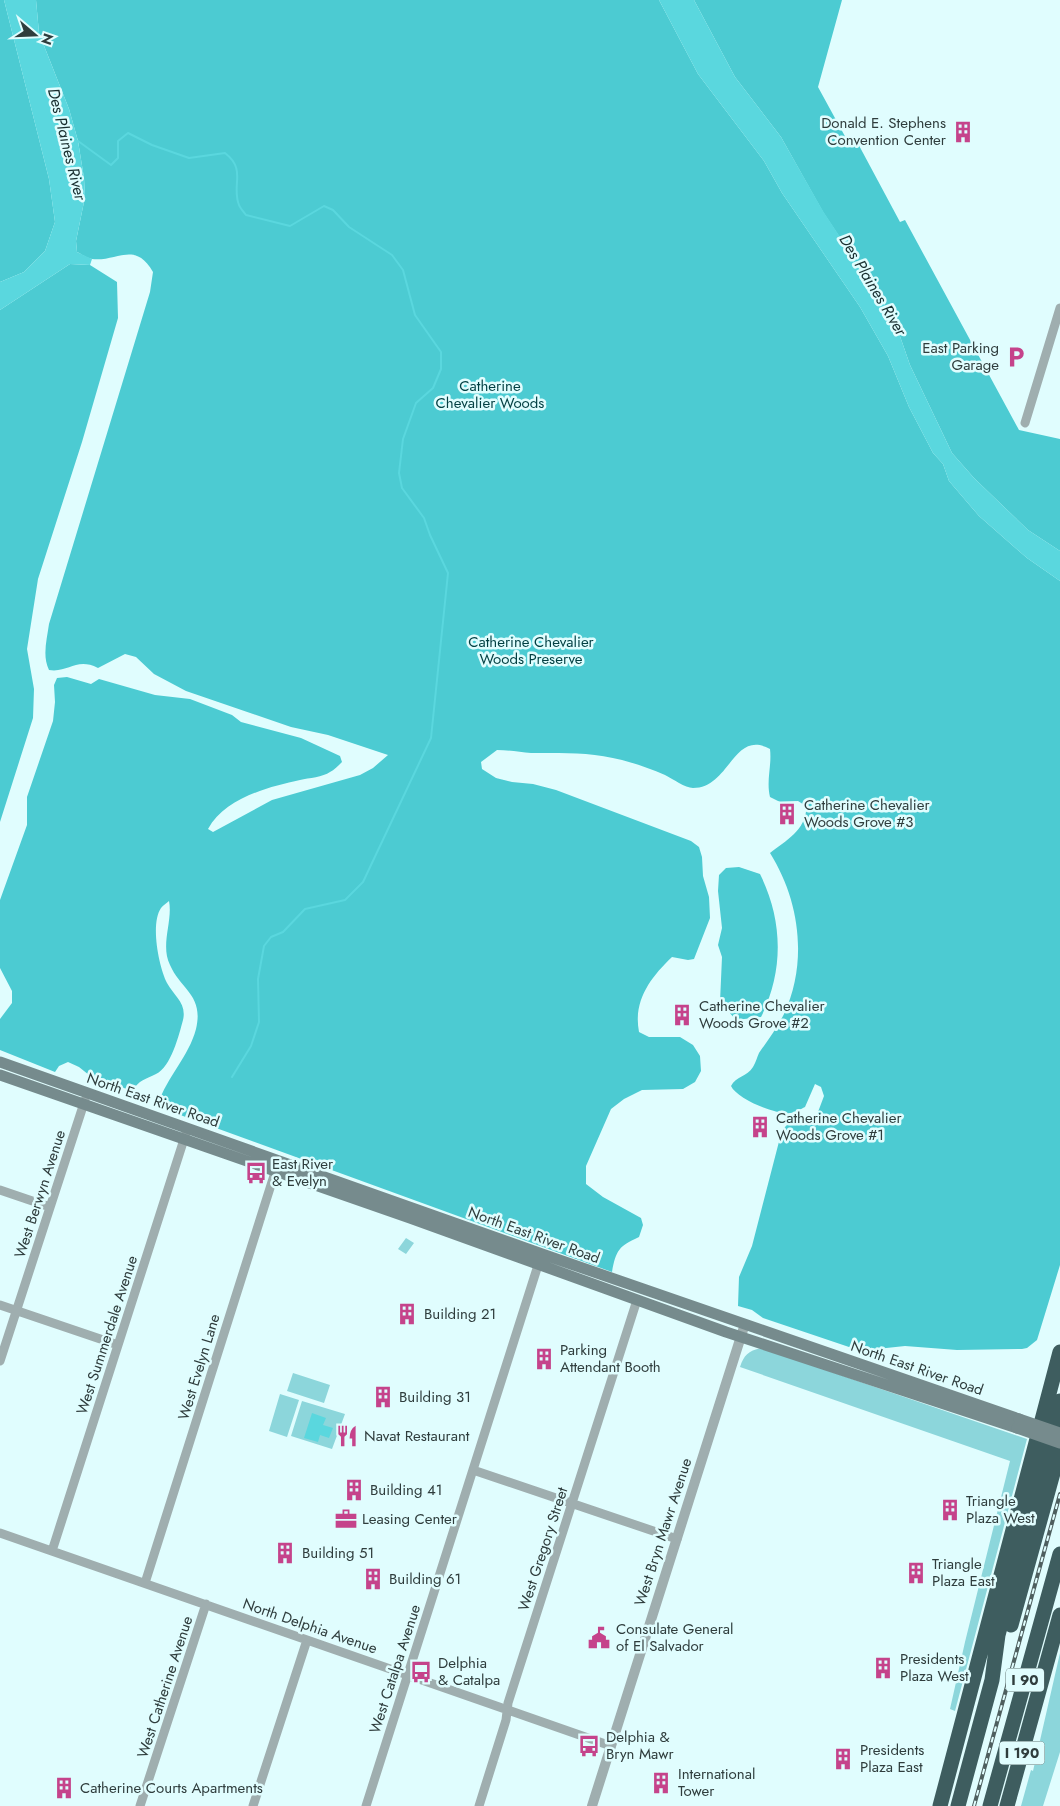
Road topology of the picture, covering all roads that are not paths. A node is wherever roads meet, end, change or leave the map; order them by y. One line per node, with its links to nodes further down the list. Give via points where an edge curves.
1 (1060, 308): 2 (street)
2 (1025, 423)
3 (0, 1062): 5 (main road, North East River Road)
4 (0, 1075): 6 (main road, North East River Road)
5 (88, 1093): 6 (street, West Berwyn Avenue); 7 (main road, North East River Road)
6 (84, 1104): 7 (main road, North East River Road); 10 (street, West Berwyn Avenue)
7 (186, 1134): 8 (main road, North East River Road); 17 (street, West Summerdale Avenue)
8 (277, 1165): 11 (main road, North East River Road); 31 (street, West Evelyn Lane)
9 (0, 1190): 10 (street)
10 (50, 1207): 14 (street, West Berwyn Avenue)
11 (540, 1260): 12 (main road, North East River Road); 15 (main road, North East River Road); 25 (street, West Catalpa Avenue)
12 (636, 1300): 16 (main road, North East River Road); 26 (street, West Gregory Street)
13 (0, 1305): 14 (street)
14 (16, 1310): 17 (street); 19 (street, West Berwyn Avenue)
15 (745, 1324): 16 (street, West Bryn Mawr Avenue); 21 (main road, North East River Road)
16 (741, 1338): 21 (main road, North East River Road); 28 (street, West Bryn Mawr Avenue)
17 (118, 1345): 29 (street, West Summerdale Avenue)
18 (1060, 1352): 45 (highway)
19 (0, 1361)
20 (1060, 1401): 36 (highway, via 998,1635)
21 (1018, 1424): 22 (main road, North East River Road, bridge); 23 (main road, North East River Road, bridge)
22 (1060, 1433)
23 (1060, 1443)
24 (1060, 1448): 36 (highway, I 90, via 1008,1638)
25 (473, 1470): 26 (street); 35 (street, West Catalpa Avenue)
26 (572, 1504): 28 (street); 38 (street, West Gregory Street)
27 (0, 1533): 29 (street, North Delphia Avenue)
28 (677, 1539): 39 (street, West Bryn Mawr Avenue)
29 (52, 1551): 31 (street, North Delphia Avenue)
30 (1060, 1554): 47 (highway, I 90)
31 (145, 1583): 32 (street, North Delphia Avenue)
32 (206, 1604): 34 (street, North Delphia Avenue); 40 (street, West Catherine Avenue)
33 (1060, 1615): 37 (highway, I 190)
34 (307, 1640): 35 (street, North Delphia Avenue); 41 (street)
35 (408, 1675): 38 (street, North Delphia Avenue); 42 (street, West Catalpa Avenue)
36 (992, 1680): 46 (highway, I 90)
37 (1037, 1699): 48 (highway, I 190); 49 (highway)
38 (508, 1709): 39 (street, North Delphia Avenue); 43 (street, West Gregory Street)
39 (611, 1746): 44 (street, West Bryn Mawr Avenue)
40 (140, 1806)
41 (254, 1806)
42 (366, 1806)
43 (479, 1806)
44 (592, 1806)
45 (940, 1806)
46 (958, 1806)
47 (990, 1806)
48 (1007, 1806)
49 (1016, 1806)

